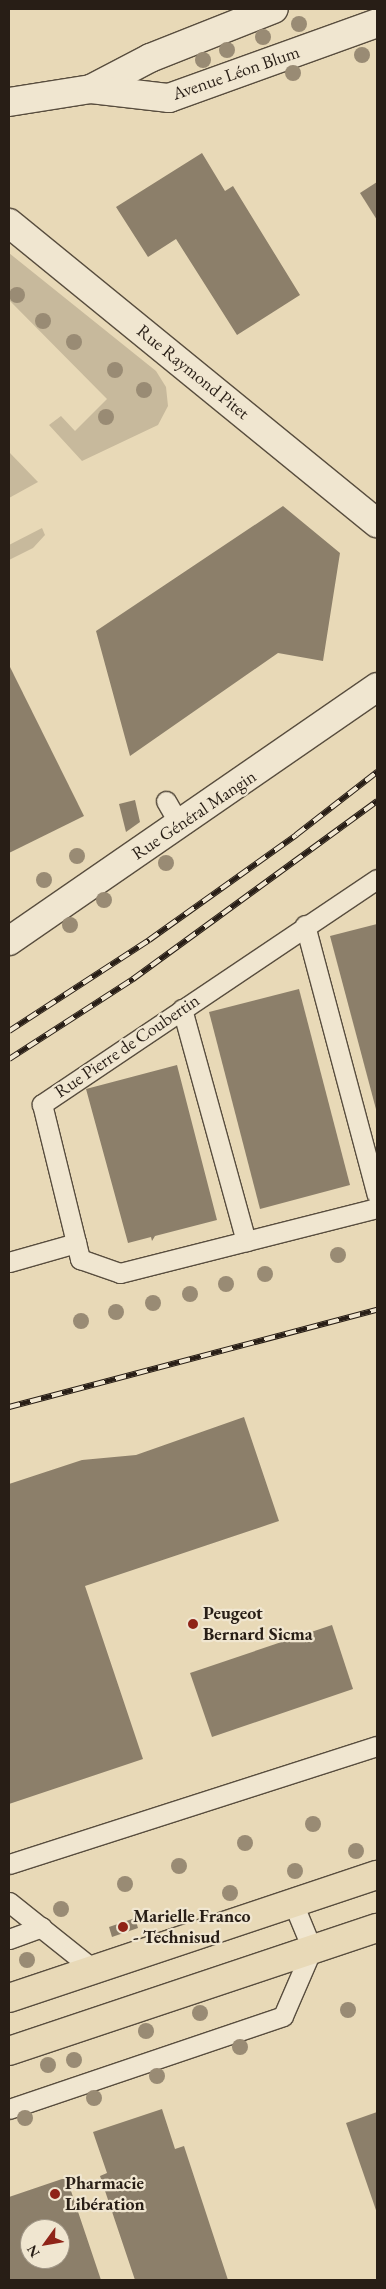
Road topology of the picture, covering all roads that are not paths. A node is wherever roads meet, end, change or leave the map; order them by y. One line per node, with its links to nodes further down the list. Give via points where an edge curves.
1 (274, 9): 3 (street, Avenue Léon Blum, via 150,58)
2 (377, 23): 3 (street, Avenue Léon Blum, via 169,98)
3 (91, 89): 4 (street, Avenue Léon Blum)
4 (9, 102)
5 (9, 223): 6 (street, Rue Raymond Pitet)
6 (377, 523)
7 (377, 687): 9 (street, Rue Général Mangin)
8 (166, 801): 9 (lane)
9 (180, 826): 12 (street, Rue Général Mangin)
10 (377, 879): 11 (lane, Rue Pierre de Coubertin)
11 (305, 925): 13 (lane, Rue Pierre de Coubertin); 14 (lane)
12 (9, 941)
13 (182, 1009): 16 (lane); 17 (lane, Rue Pierre de Coubertin, via 42,1104)
14 (377, 1195)
15 (377, 1208): 16 (lane, Rue Pierre de Coubertin)
16 (246, 1241): 17 (lane, Rue Pierre de Coubertin, via 120,1273 80,1259)
17 (76, 1243): 18 (lane)
18 (9, 1262)
19 (377, 1746): 20 (lane)
20 (9, 1864)
21 (377, 1875): 23 (main road)
22 (9, 1902): 24 (lane)
23 (294, 1903): 27 (lane); 28 (main road)
24 (42, 1927): 26 (lane); 28 (lane)
25 (377, 1928): 27 (main road)
26 (9, 1939)
27 (312, 1949): 30 (main road); 31 (lane, via 283,2016)
28 (93, 1969): 29 (main road)
29 (9, 1998)
30 (9, 2051)
31 (9, 2109)

